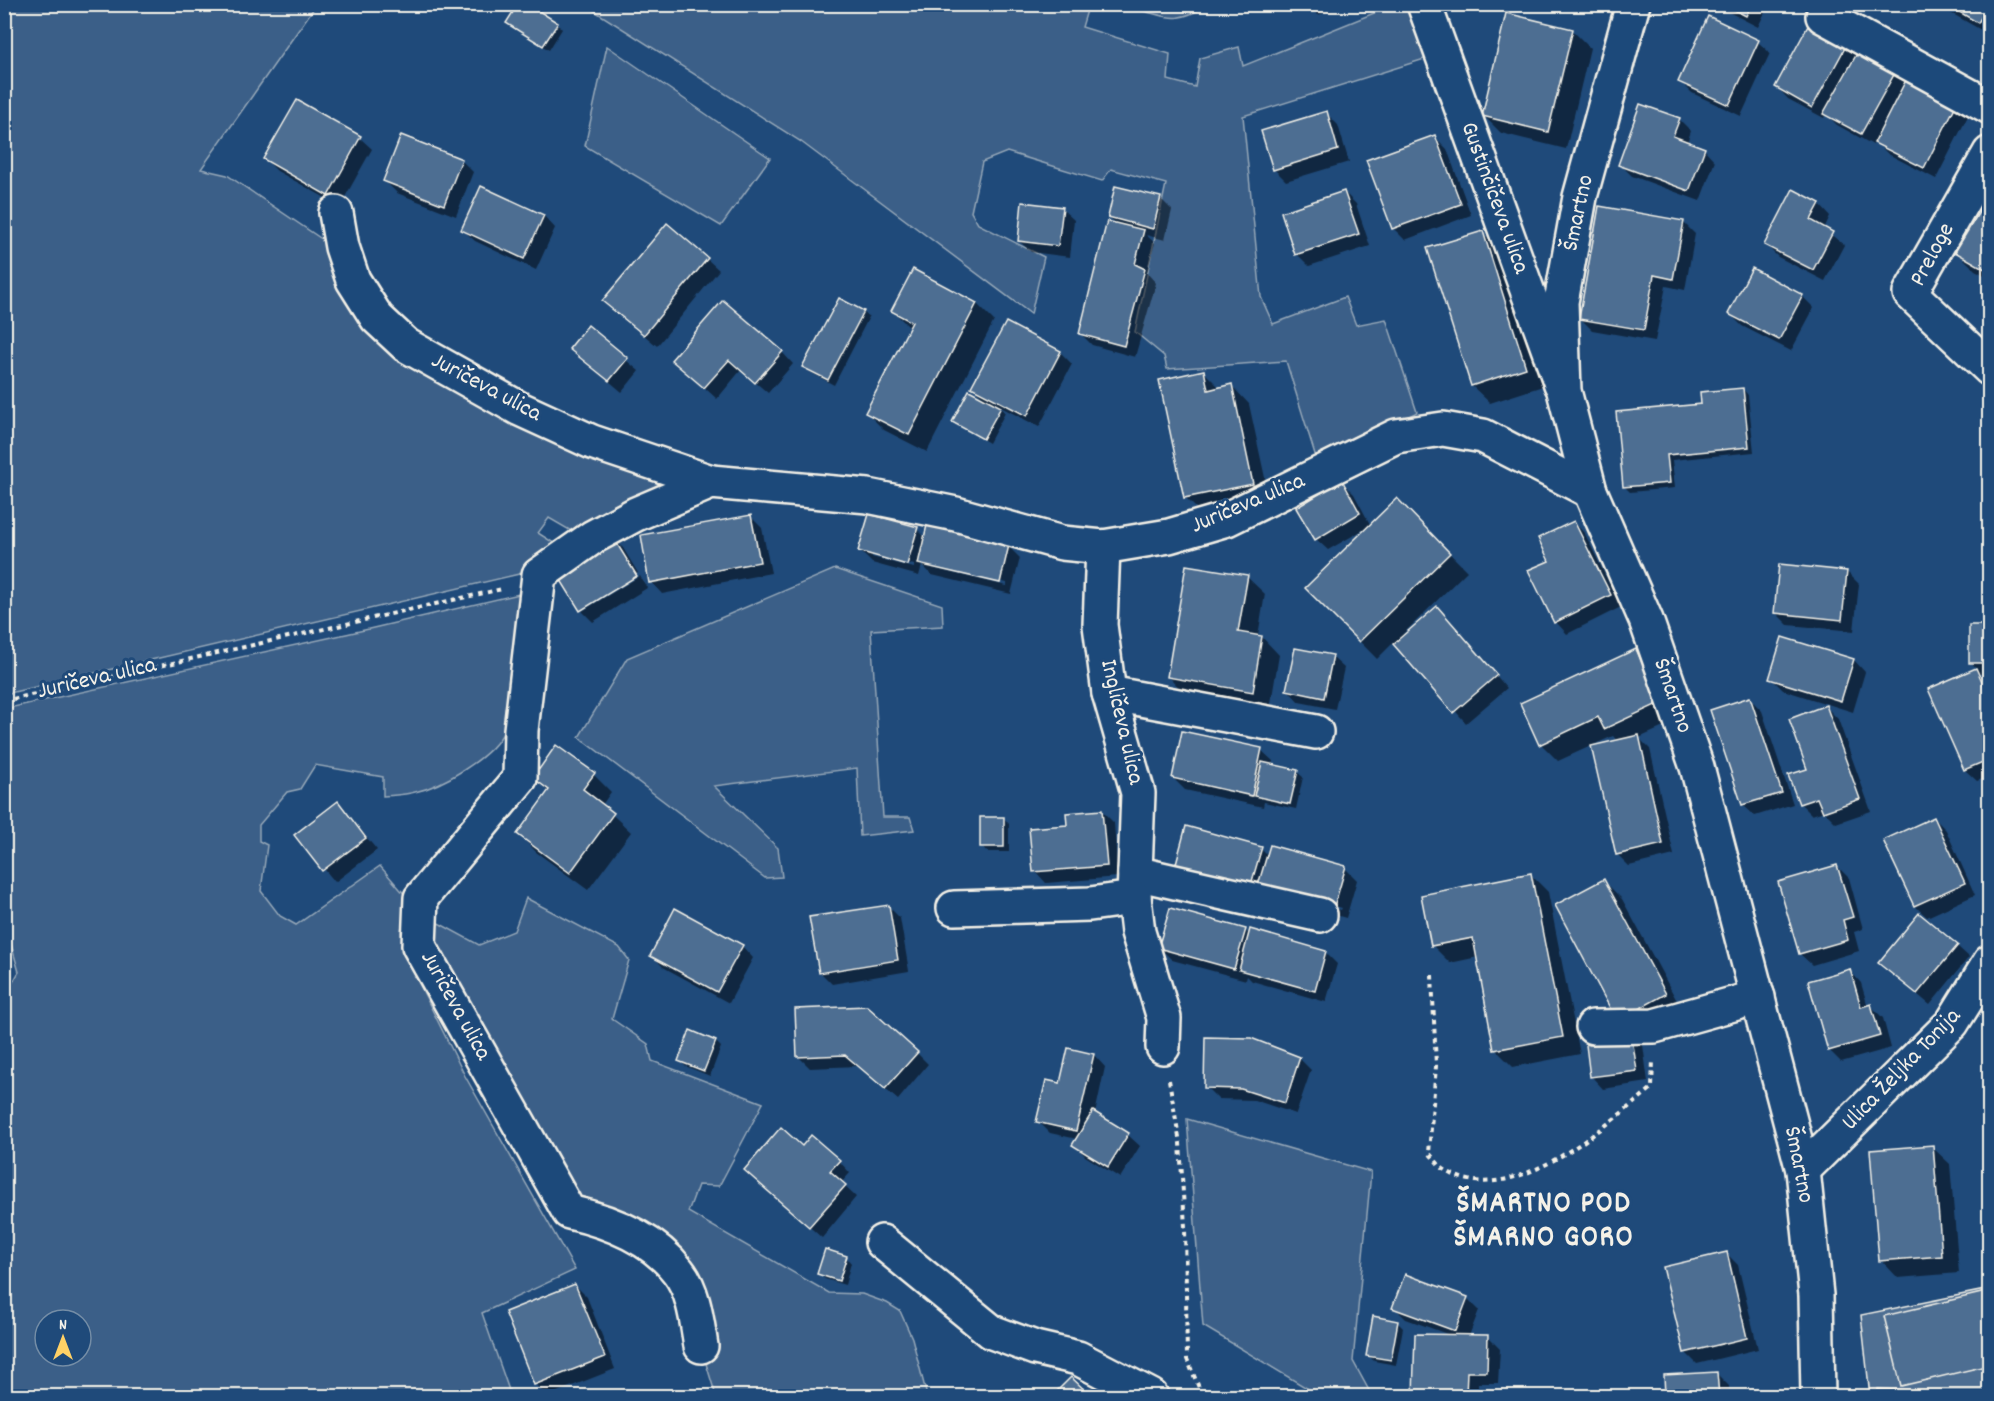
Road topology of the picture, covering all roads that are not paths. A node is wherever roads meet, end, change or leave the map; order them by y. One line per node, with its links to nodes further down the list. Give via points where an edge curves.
1 (1424, 4): 8 (street, Gustinčičeva ulica)
2 (1633, 4): 8 (street, Šmartno, via 1580,197 1561,302)
3 (1823, 16): 4 (street)
4 (1989, 107)
5 (1989, 153): 7 (street, Preloge, via 1910,293)
6 (336, 213): 9 (street, Juričeva ulica, via 353,280 377,318 406,345 520,409 592,442)
7 (1989, 369)
8 (1564, 391): 10 (street, Šmartno)
9 (711, 482): 11 (street, Juričeva ulica, via 868,496 956,514 1062,543); 23 (street, Juričeva ulica, via 601,532 539,575 521,730 520,778 421,898 419,946 569,1212 606,1220 653,1247 679,1272 695,1311)
10 (1590, 491): 11 (street, Juričeva ulica, via 1483,436 1443,429 1396,436 1227,519 1169,536); 18 (street, Šmartno, via 1646,620 1697,767)
11 (1103, 547): 12 (street, Ingličeva ulica, via 1100,624)
12 (1109, 693): 13 (street); 14 (street, Ingličeva ulica, via 1138,793)
13 (1316, 732)
14 (1135, 885): 15 (street, via 1090,904); 16 (street); 20 (street, Ingličeva ulica, via 1138,932 1164,1018)
15 (954, 908)
16 (1320, 915)
17 (1989, 962): 21 (street, Ulica Željka Tonija, via 1952,1023)
18 (1758, 998): 19 (street, via 1654,1026); 21 (street, Šmartno)
19 (1593, 1027)
20 (1163, 1047)
21 (1803, 1170): 25 (street, Šmartno, via 1816,1295)
22 (882, 1242): 24 (street, via 992,1332 1078,1358)
23 (701, 1346)
24 (1151, 1396)
25 (1818, 1396)

